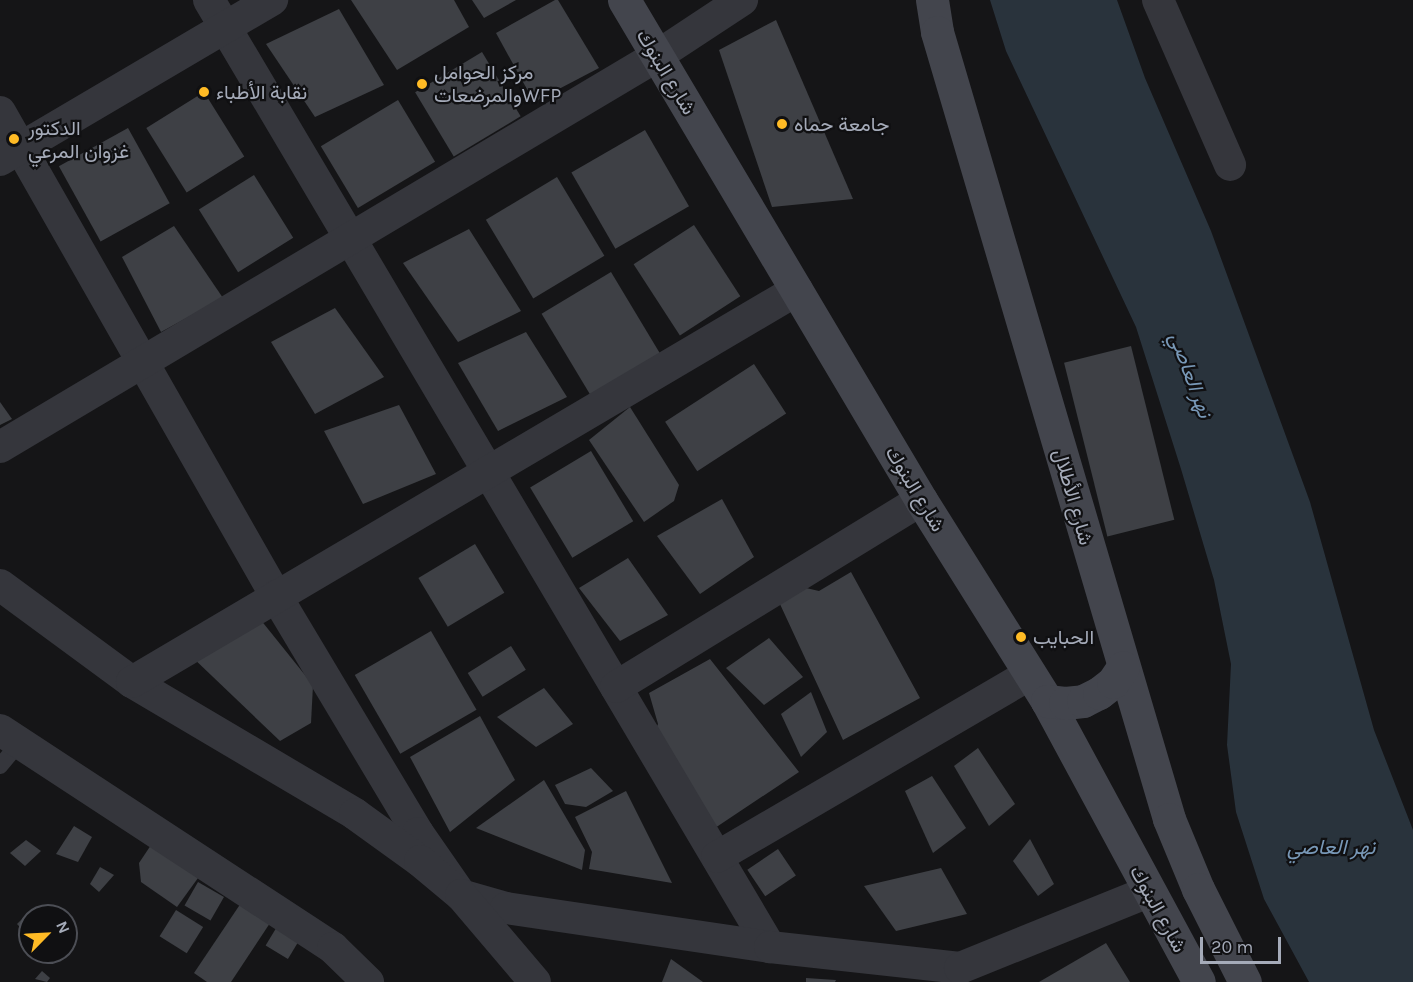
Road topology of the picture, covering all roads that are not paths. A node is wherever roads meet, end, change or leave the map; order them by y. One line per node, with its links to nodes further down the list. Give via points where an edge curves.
1 (209, 0): 7 (street)
2 (272, 0): 7 (street)
3 (624, 0): 8 (main road, شارع البنوك)
4 (742, 0): 8 (street)
5 (932, 0): 20 (main road, شارع الأطلال, via 937,32)
6 (1158, 0): 11 (street)
7 (225, 28): 10 (street); 12 (street)
8 (657, 56): 12 (street); 13 (main road, شارع البنوك)
9 (0, 112): 10 (street)
10 (11, 154): 14 (street)
11 (1230, 165)
12 (350, 239): 14 (street); 16 (street)
13 (797, 290): 16 (street); 17 (main road, شارع البنوك)
14 (144, 362): 15 (street); 19 (street)
15 (0, 447)
16 (489, 472): 19 (street); 22 (street)
17 (921, 500): 22 (street); 23 (main road, شارع البنوك)
18 (0, 585): 21 (street)
19 (276, 596): 21 (street); 27 (street, via 418,833)
20 (1123, 667): 23 (main road, via 1113,682 1083,700 1065,703); 32 (main road, شارع الأطلال, via 1168,819)
21 (132, 682): 27 (street, via 355,814)
22 (616, 687): 25 (street)
23 (1038, 688): 25 (street); 26 (main road, شارع البنوك)
24 (6, 746): 29 (street, via 333,948)
25 (717, 857): 28 (street)
26 (1148, 892): 28 (street, via 960,968); 31 (main road, شارع البنوك)
27 (461, 895): 28 (street, via 506,908); 30 (street)
28 (770, 946)
29 (368, 982)
30 (535, 982)
31 (1198, 982)
32 (1245, 982)

